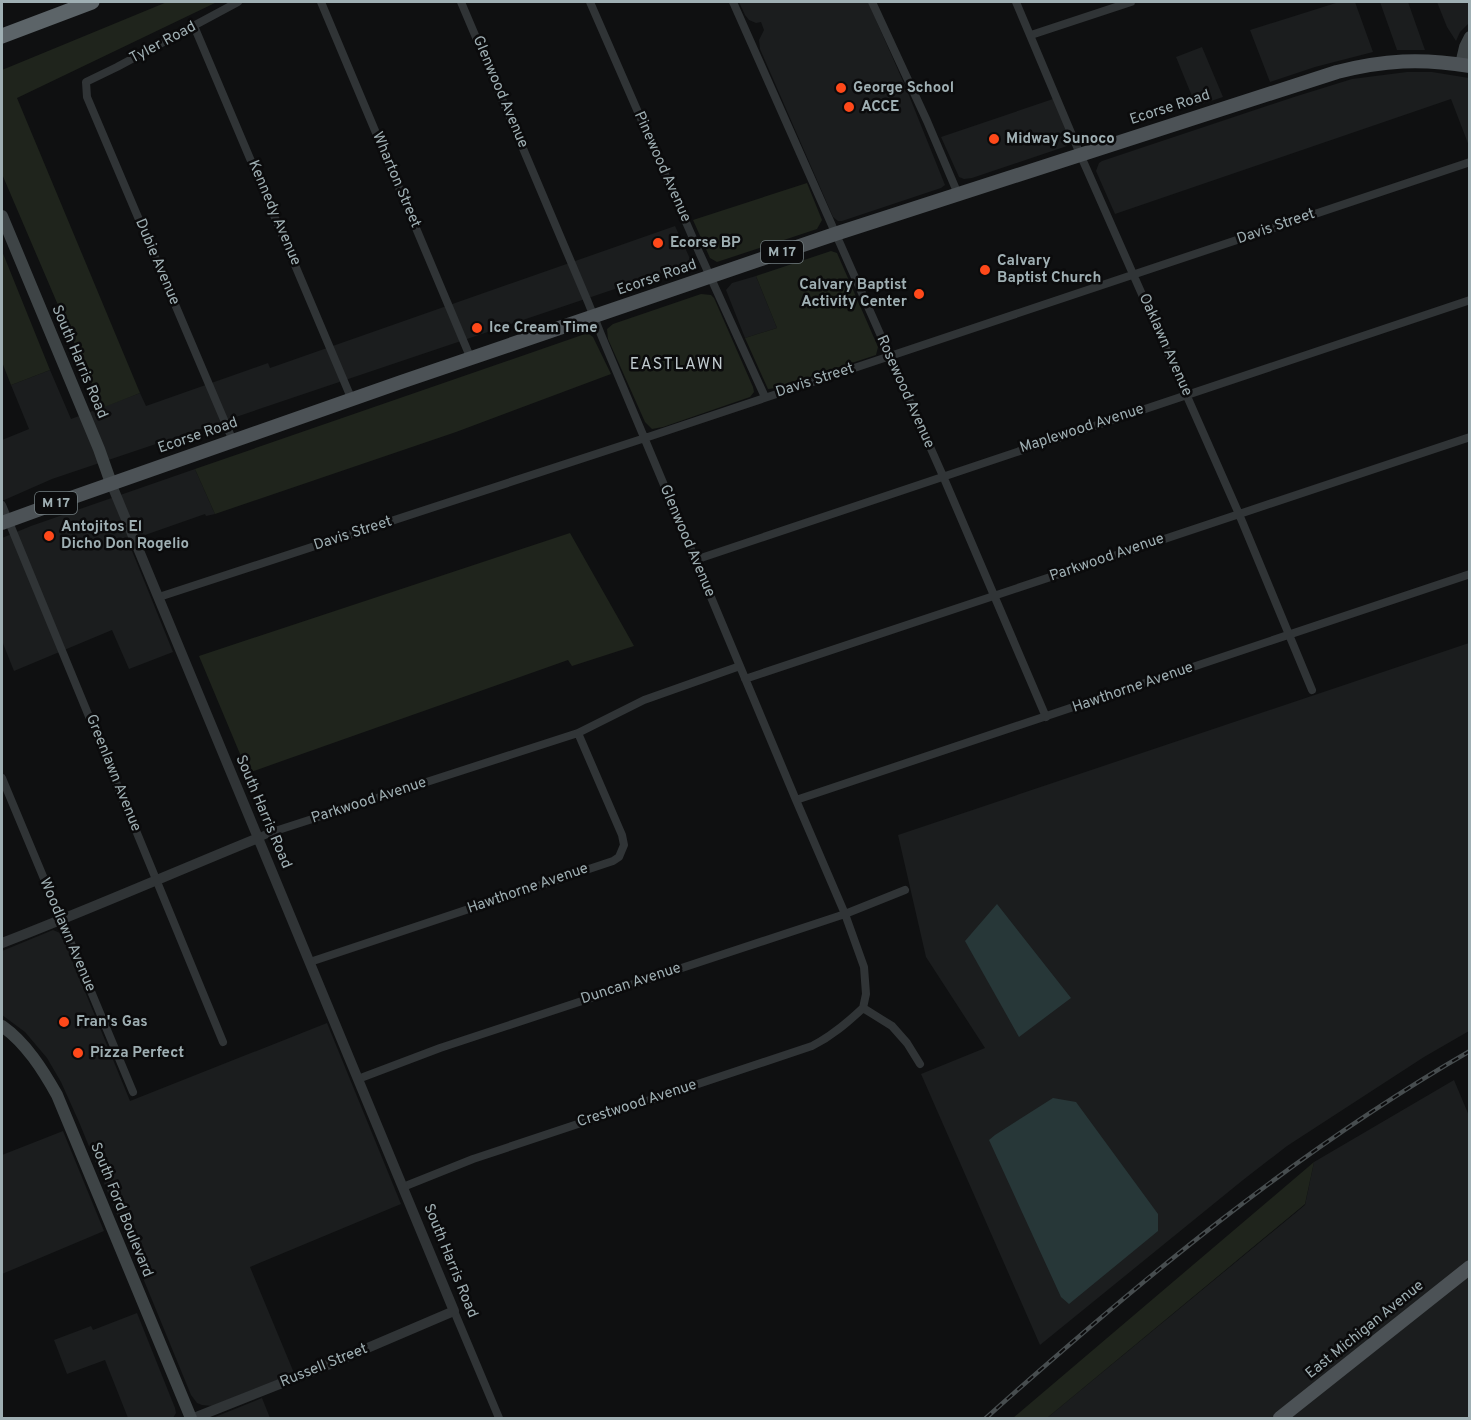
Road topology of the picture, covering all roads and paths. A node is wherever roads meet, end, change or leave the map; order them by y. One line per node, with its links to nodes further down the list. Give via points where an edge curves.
1 (92, 2): 12 (highway)
2 (238, 2): 10 (street, Tyler Road)
3 (321, 2): 26 (street, Wharton Street)
4 (461, 2): 24 (street, Glenwood Avenue)
5 (590, 2): 22 (street, Pinewood Avenue)
6 (733, 2): 20 (street, Rosewood Avenue)
7 (872, 2): 18 (street)
8 (1016, 2): 11 (street, Oaklawn Avenue)
9 (1131, 2): 11 (street)
10 (194, 26): 15 (street, Tyler Road); 29 (street, Kennedy Avenue)
11 (1031, 35): 16 (street, Oaklawn Avenue)
12 (2, 36)
13 (1470, 37): 14 (main road)
14 (1465, 65): 16 (main road, Ecorse Road / M 17, via 1403,60 1360,66)
15 (86, 81): 32 (street, Dubie Avenue, via 87,97)
16 (1080, 154): 18 (main road, Ecorse Road / M 17); 21 (street, Oaklawn Avenue)
17 (1470, 162): 21 (street, Davis Street)
18 (958, 194): 20 (main road, Ecorse Road / M 17)
19 (2, 216): 34 (main road, South Harris Road)
20 (835, 234): 22 (main road, Ecorse Road / M 17); 25 (street, Rosewood Avenue)
21 (1134, 275): 25 (street, Davis Street); 27 (street, Oaklawn Avenue)
22 (710, 276): 24 (main road, Ecorse Road / M 17); 28 (street, Pinewood Avenue)
23 (1470, 300): 27 (street, Maplewood Avenue)
24 (594, 317): 26 (main road, Ecorse Road / M 17); 31 (street, Glenwood Avenue)
25 (889, 356): 28 (street, Davis Street); 33 (street, Rosewood Avenue)
26 (471, 359): 29 (main road, Ecorse Road / M 17)
27 (1187, 395): 33 (street, Maplewood Avenue); 36 (street, Oaklawn Avenue)
28 (765, 397): 31 (street, Davis Street)
29 (352, 400): 32 (main road, Ecorse Road / M 17)
30 (1470, 437): 36 (street, Parkwood Avenue)
31 (645, 438): 38 (street, Glenwood Avenue); 41 (street, Davis Street)
32 (233, 441): 34 (main road, Ecorse Road / M 17)
33 (943, 476): 38 (street, Maplewood Avenue); 40 (street, Rosewood Avenue)
34 (111, 483): 37 (main road, Ecorse Road / M 17); 41 (street, South Harris Road)
35 (2, 504): 37 (street, Greenlawn Avenue)
36 (1239, 514): 40 (street, Parkwood Avenue); 42 (street, Oaklawn Avenue)
37 (5, 522): 51 (street, Greenlawn Avenue)
38 (695, 560): 43 (street, Glenwood Avenue)
39 (1470, 574): 42 (street, Hawthorne Avenue)
40 (995, 596): 44 (street, Parkwood Avenue); 46 (street, Rosewood Avenue)
41 (159, 597): 50 (street, South Harris Road)
42 (1290, 635): 45 (street, Oaklawn Avenue); 46 (street, Hawthorne Avenue)
43 (740, 666): 44 (street, Glenwood Avenue); 47 (street, Parkwood Avenue, via 644,700)
44 (745, 679): 49 (street, Glenwood Avenue)
45 (1312, 690)
46 (1046, 717): 49 (street, Hawthorne Avenue)
47 (578, 733): 50 (street, Parkwood Avenue); 56 (street, Hawthorne Avenue, via 622,836 624,845 619,857)
48 (2, 778): 54 (street, Woodlawn Avenue)
49 (796, 800): 53 (street, Glenwood Avenue)
50 (258, 838): 51 (street, Parkwood Avenue); 56 (street, South Harris Road)
51 (156, 879): 54 (street, Parkwood Avenue); 59 (street, Greenlawn Avenue)
52 (905, 890): 53 (street, Duncan Avenue)
53 (845, 914): 57 (street, Glenwood Avenue, via 864,967); 61 (street, Duncan Avenue, via 440,1048)
54 (62, 920): 55 (street, Parkwood Avenue); 62 (street, Woodlawn Avenue)
55 (2, 944)
56 (310, 962): 61 (street, South Harris Road)
57 (863, 1008): 60 (street, via 892,1026); 63 (street, Crestwood Avenue, via 839,1030 812,1046 473,1159)
58 (2, 1026): 66 (main road, South Ford Boulevard, via 41,1067 57,1095)
59 (223, 1042)
60 (920, 1064)
61 (358, 1079): 63 (street, South Harris Road)
62 (133, 1092)
63 (403, 1187): 65 (street, South Harris Road)
64 (1470, 1267): 68 (main road, East Michigan Avenue)
65 (454, 1311): 66 (street, Russell Street); 67 (street, South Harris Road)
66 (192, 1419)
67 (499, 1419)
68 (1280, 1419)

